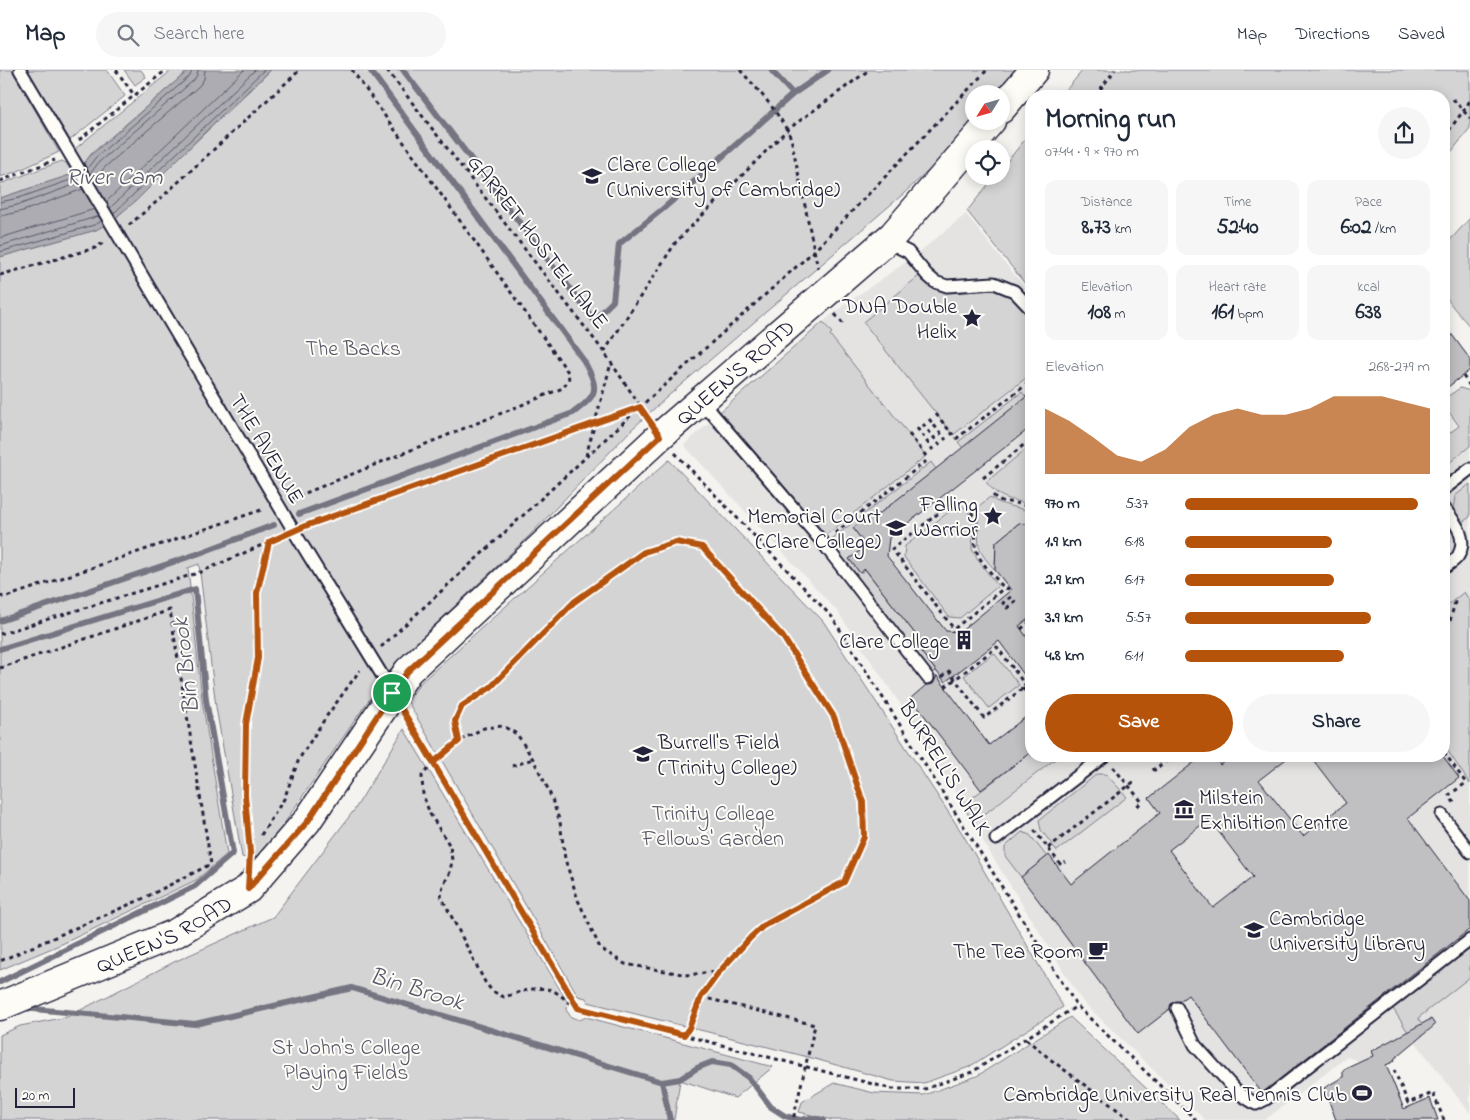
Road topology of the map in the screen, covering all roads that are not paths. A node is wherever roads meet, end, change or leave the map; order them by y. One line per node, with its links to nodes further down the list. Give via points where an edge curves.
1 (20, 70): 13 (lane, THE AVENUE)
2 (1034, 70): 3 (main road)
3 (1010, 98)
4 (983, 130): 5 (main road, QUEEN'S ROAD, via 908,220)
5 (886, 241): 6 (lane, via 908,252 936,282 947,286 994,283 1014,290); 7 (main road, QUEEN'S ROAD)
6 (1025, 302)
7 (693, 406): 12 (lane, via 711,412); 13 (main road, QUEEN'S ROAD, via 408,671)
8 (1470, 469): 9 (lane)
9 (1450, 485)
10 (1450, 516): 11 (lane, via 1459,528 1462,544 1458,557)
11 (1450, 563)
12 (933, 679)
13 (392, 693): 19 (main road, QUEEN'S ROAD, via 308,821 248,889 176,932)
14 (1104, 762): 16 (lane)
15 (1442, 815): 17 (lane)
16 (996, 840)
17 (1470, 852)
18 (1470, 940): 20 (lane, via 1256,1104 1238,1093 1195,1045)
19 (0, 1006)
20 (1177, 1008)

